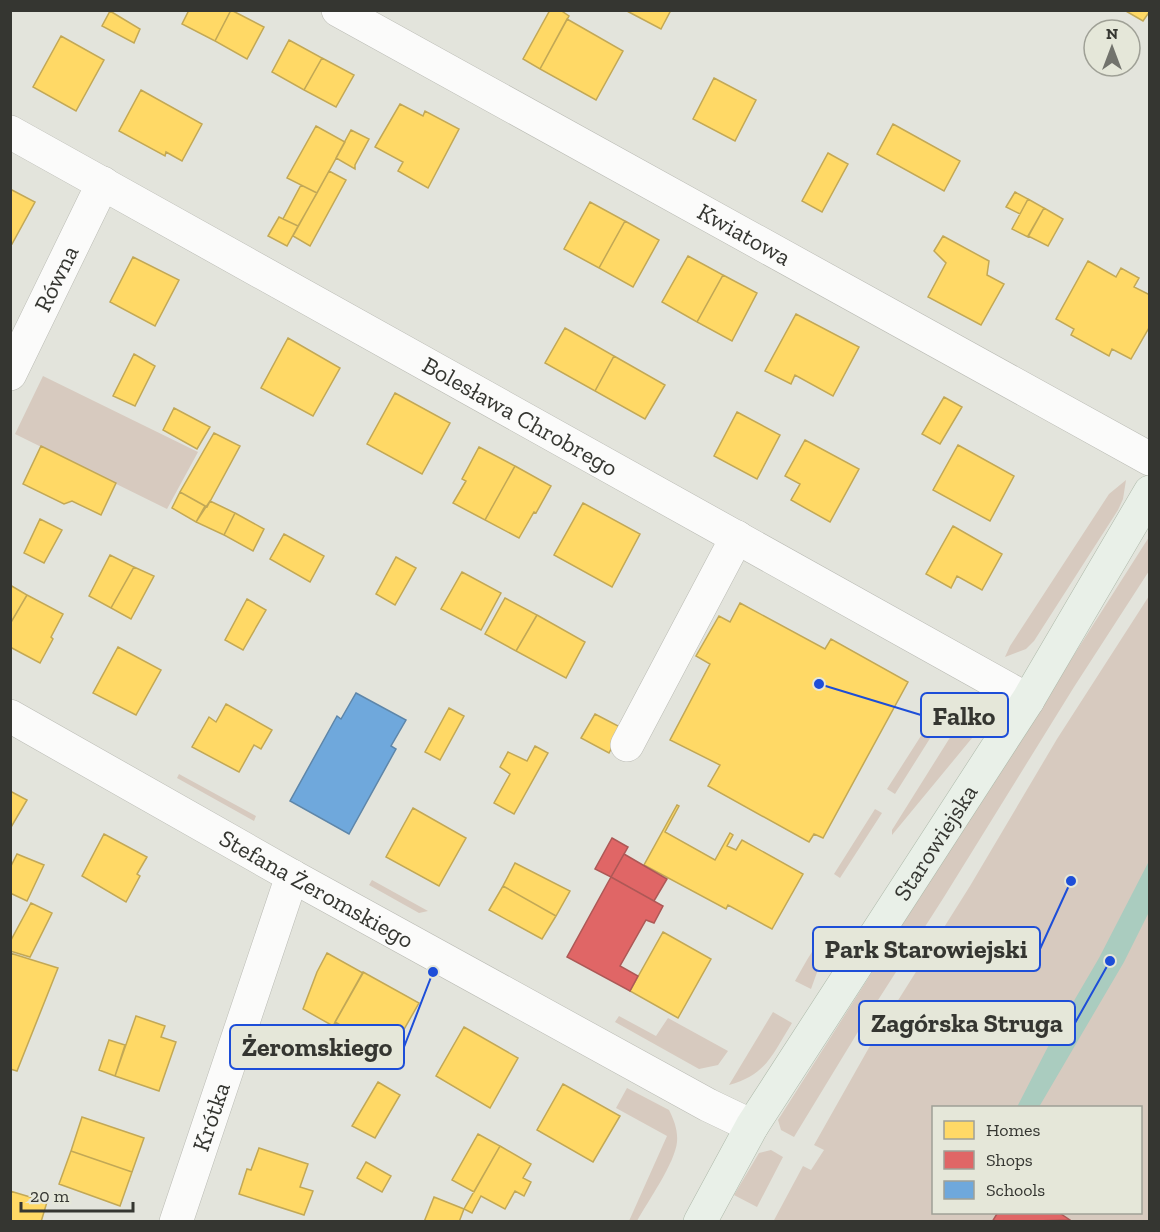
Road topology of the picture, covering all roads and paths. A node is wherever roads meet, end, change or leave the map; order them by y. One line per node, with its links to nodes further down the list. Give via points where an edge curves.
1 (338, 10): 5 (street, Kwiatowa)
2 (10, 132): 3 (street, Bolesława Chrobrego)
3 (103, 183): 4 (street, Równa); 7 (street, Bolesława Chrobrego)
4 (10, 374)
5 (1149, 459)
6 (1149, 492): 8 (main road, Starowiejska)
7 (736, 537): 8 (street, Bolesława Chrobrego); 10 (street)
8 (1028, 700): 12 (main road, Starowiejska)
9 (10, 716): 11 (street, Stefana Żeromskiego)
10 (627, 745)
11 (292, 876): 12 (street, Stefana Żeromskiego); 13 (street, Krótka)
12 (752, 1126): 14 (main road, Starowiejska)
13 (176, 1221)
14 (700, 1221)

